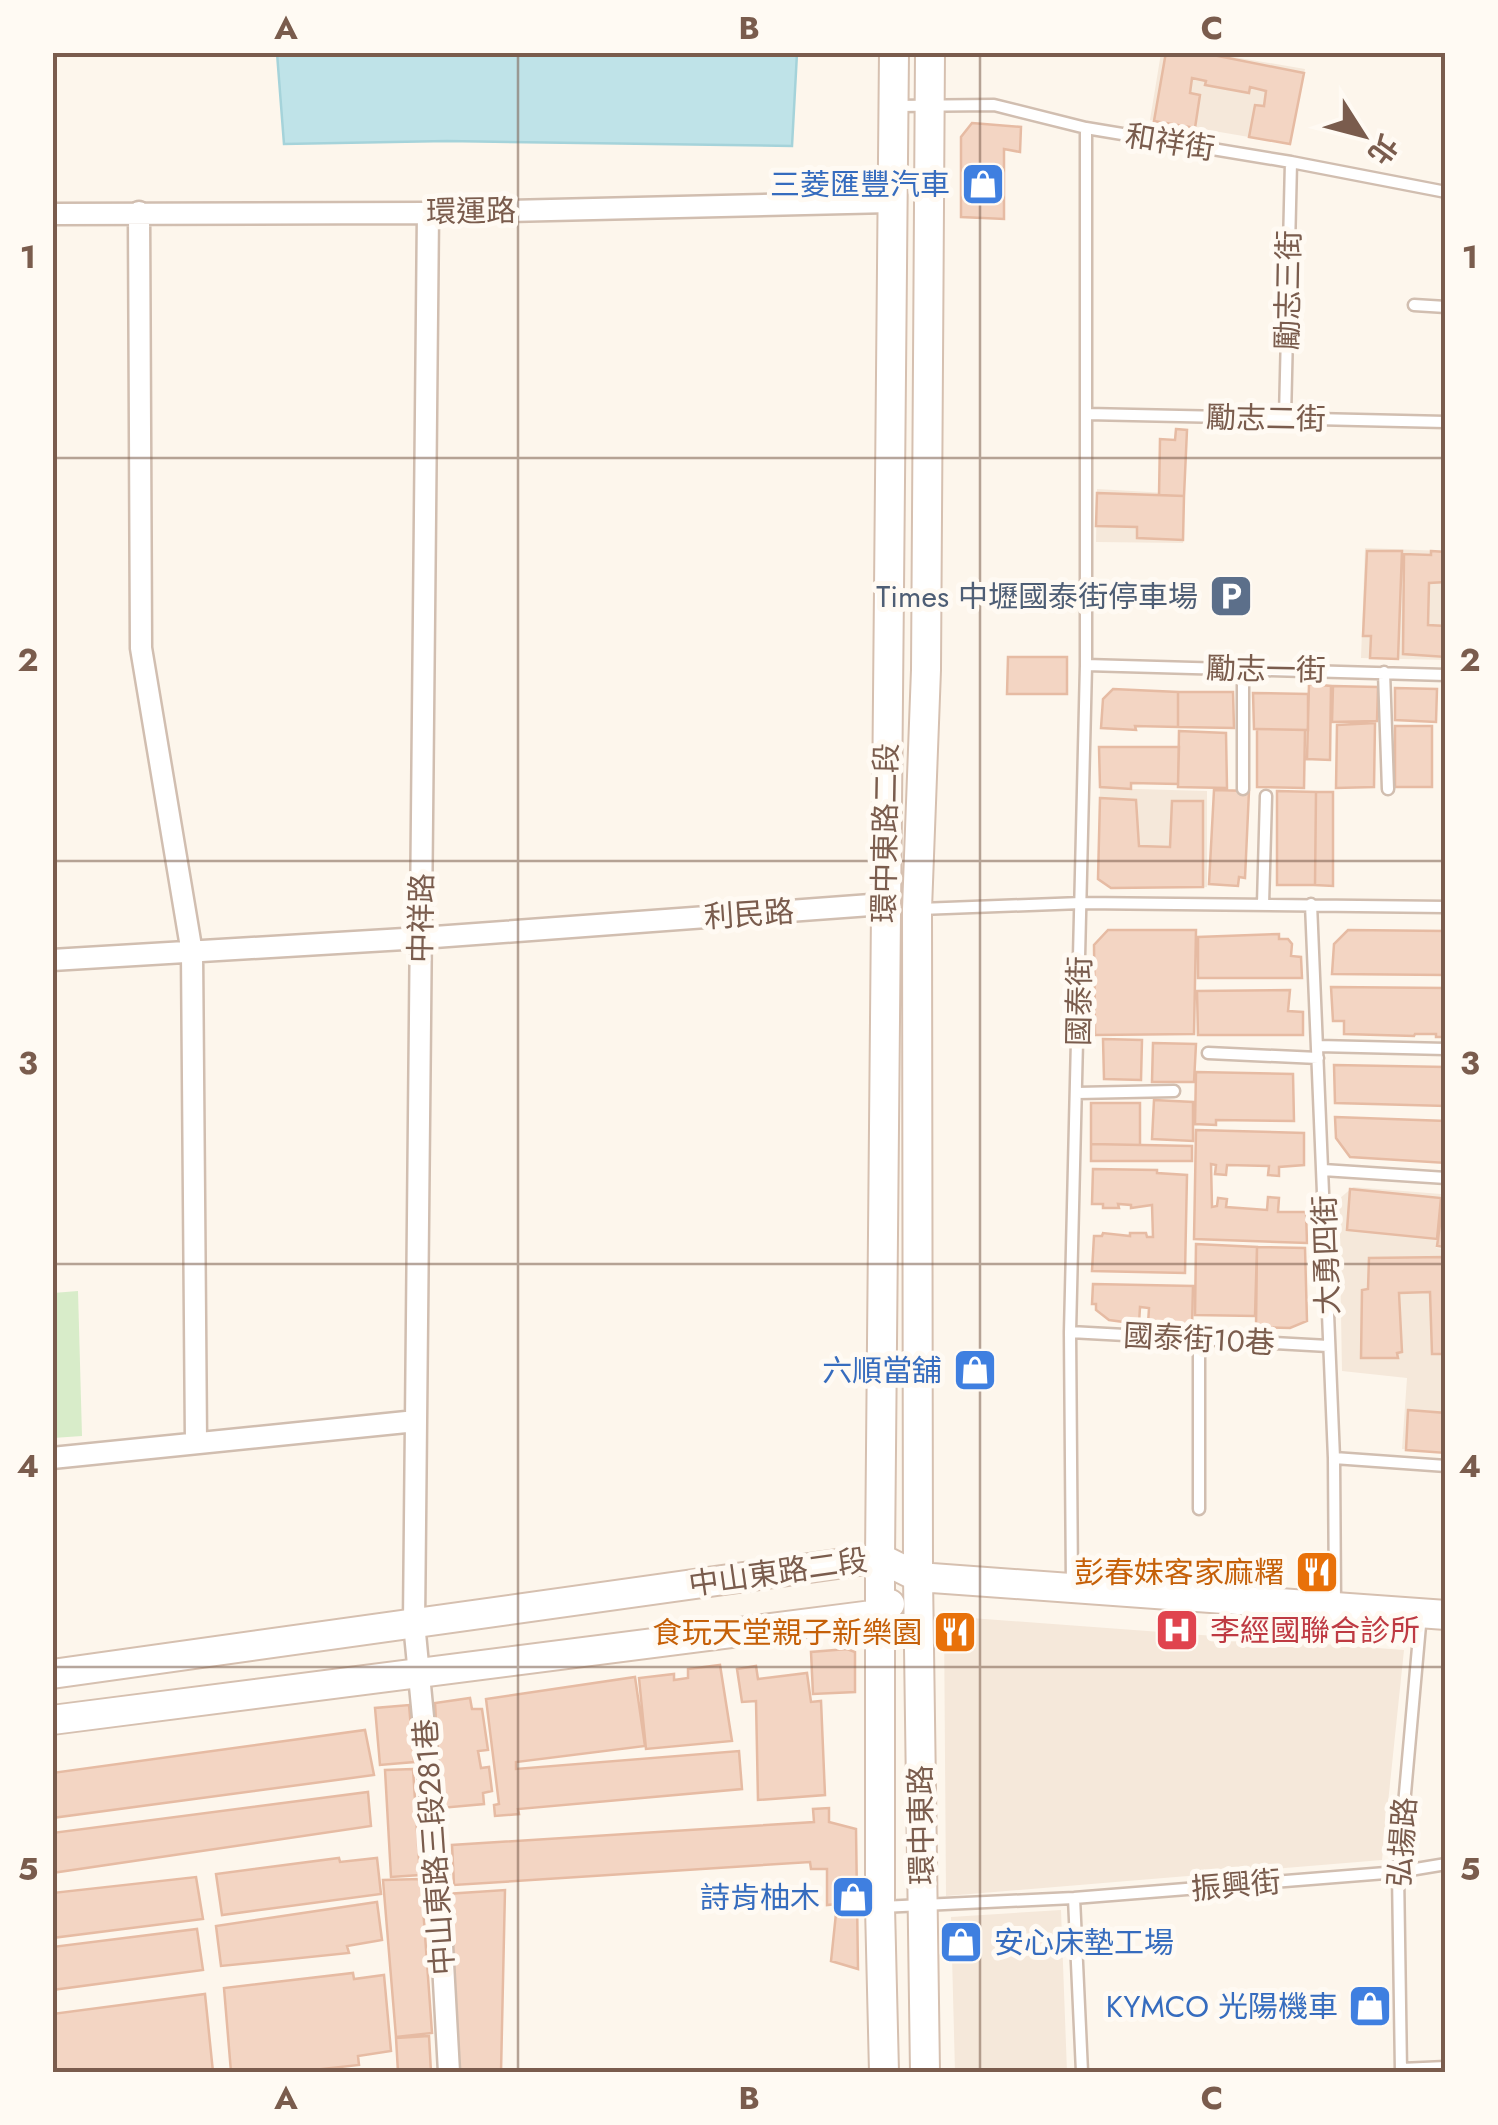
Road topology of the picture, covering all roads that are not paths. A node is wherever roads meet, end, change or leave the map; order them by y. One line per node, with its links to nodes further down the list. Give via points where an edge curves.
1 (894, 52): 3 (street, 環中東路二段)
2 (930, 52): 4 (street, 環中東路二段)
3 (893, 106): 4 (lane, 和祥街); 8 (street, 環中東路二段)
4 (931, 108): 5 (lane, 和祥街, via 994,105); 29 (street, 環中東路二段)
5 (1086, 128): 6 (lane, 和祥街); 14 (lane, 國泰街)
6 (1291, 162): 7 (lane, 和祥街); 15 (lane, 勵志三街)
7 (1446, 192)
8 (890, 202): 10 (street, 環運路); 25 (street, 環中東路二段)
9 (138, 212): 10 (street, 環運路); 11 (street, 環運路); 31 (street, via 141,648)
10 (428, 212): 30 (street, 中祥路)
11 (52, 214)
12 (1414, 306): 13 (lane)
13 (1446, 306)
14 (1087, 414): 15 (lane, 勵志二街); 17 (lane, 國泰街)
15 (1285, 418): 16 (lane, 勵志二街)
16 (1446, 422)
17 (1086, 665): 18 (lane, 勵志一街); 24 (lane, 國泰街)
18 (1243, 669): 19 (lane, 勵志一街); 21 (lane)
19 (1384, 672): 20 (lane, 勵志一街); 22 (lane)
20 (1446, 675)
21 (1244, 789)
22 (1388, 789)
23 (1266, 796): 26 (lane)
24 (1082, 903): 26 (lane, 利民路); 29 (lane, 利民路); 37 (lane, 國泰街)
25 (884, 904): 29 (lane, 利民路); 30 (street, 利民路); 49 (street, 環中東路二段)
26 (1263, 904): 27 (lane, 利民路)
27 (1311, 904): 28 (lane, 利民路); 34 (lane, 大勇四街)
28 (1446, 907)
29 (918, 909): 50 (street, 環中東路二段)
30 (421, 938): 31 (street, 利民路); 43 (street, 中祥路)
31 (192, 953): 32 (street, 利民路); 44 (street)
32 (52, 960)
33 (1446, 1048): 34 (lane)
34 (1318, 1052): 35 (lane); 38 (lane, 大勇四街)
35 (1208, 1053)
36 (1174, 1091): 37 (lane)
37 (1076, 1092): 40 (lane, 國泰街)
38 (1323, 1170): 39 (lane); 42 (lane, 大勇四街)
39 (1446, 1178)
40 (1070, 1332): 41 (lane, 國泰街10巷); 51 (lane, 國泰街)
41 (1199, 1339): 42 (lane, 國泰街10巷); 48 (lane)
42 (1328, 1346): 46 (lane, 大勇四街)
43 (416, 1420): 44 (street); 55 (street, 中祥路)
44 (196, 1442): 45 (street)
45 (52, 1458)
46 (1334, 1458): 47 (lane); 52 (lane, 大勇四街)
47 (1446, 1466)
48 (1199, 1508)
49 (880, 1558): 50 (street, 中山東路二段); 53 (street, 環中東路二段); 55 (street, 中山東路二段)
50 (918, 1577): 51 (street); 53 (street, 中山東路二段); 62 (street, 環中東路)
51 (1072, 1588): 52 (street)
52 (1335, 1607): 54 (street)
53 (880, 1614): 56 (street, 中山東路二段); 63 (street, 環中東路)
54 (1433, 1614): 60 (lane, 弘揚路)
55 (414, 1623): 56 (street, 中山東路三段281巷); 57 (street, 中山東路二段)
56 (421, 1672): 58 (street, 中山東路二段); 66 (street, 中山東路三段281巷)
57 (52, 1674)
58 (52, 1720)
59 (1446, 1864): 60 (lane, 振興街)
60 (1398, 1872): 61 (lane, 振興街); 65 (lane, 弘揚路)
61 (1074, 1898): 62 (lane, 振興街); 69 (lane)
62 (922, 1904): 63 (lane, 振興街); 68 (street, 環中東路)
63 (880, 1907): 67 (street, 環中東路)
64 (1446, 2066): 65 (lane)
65 (1401, 2071)
66 (449, 2072)
67 (884, 2072)
68 (925, 2072)
69 (1082, 2072)

